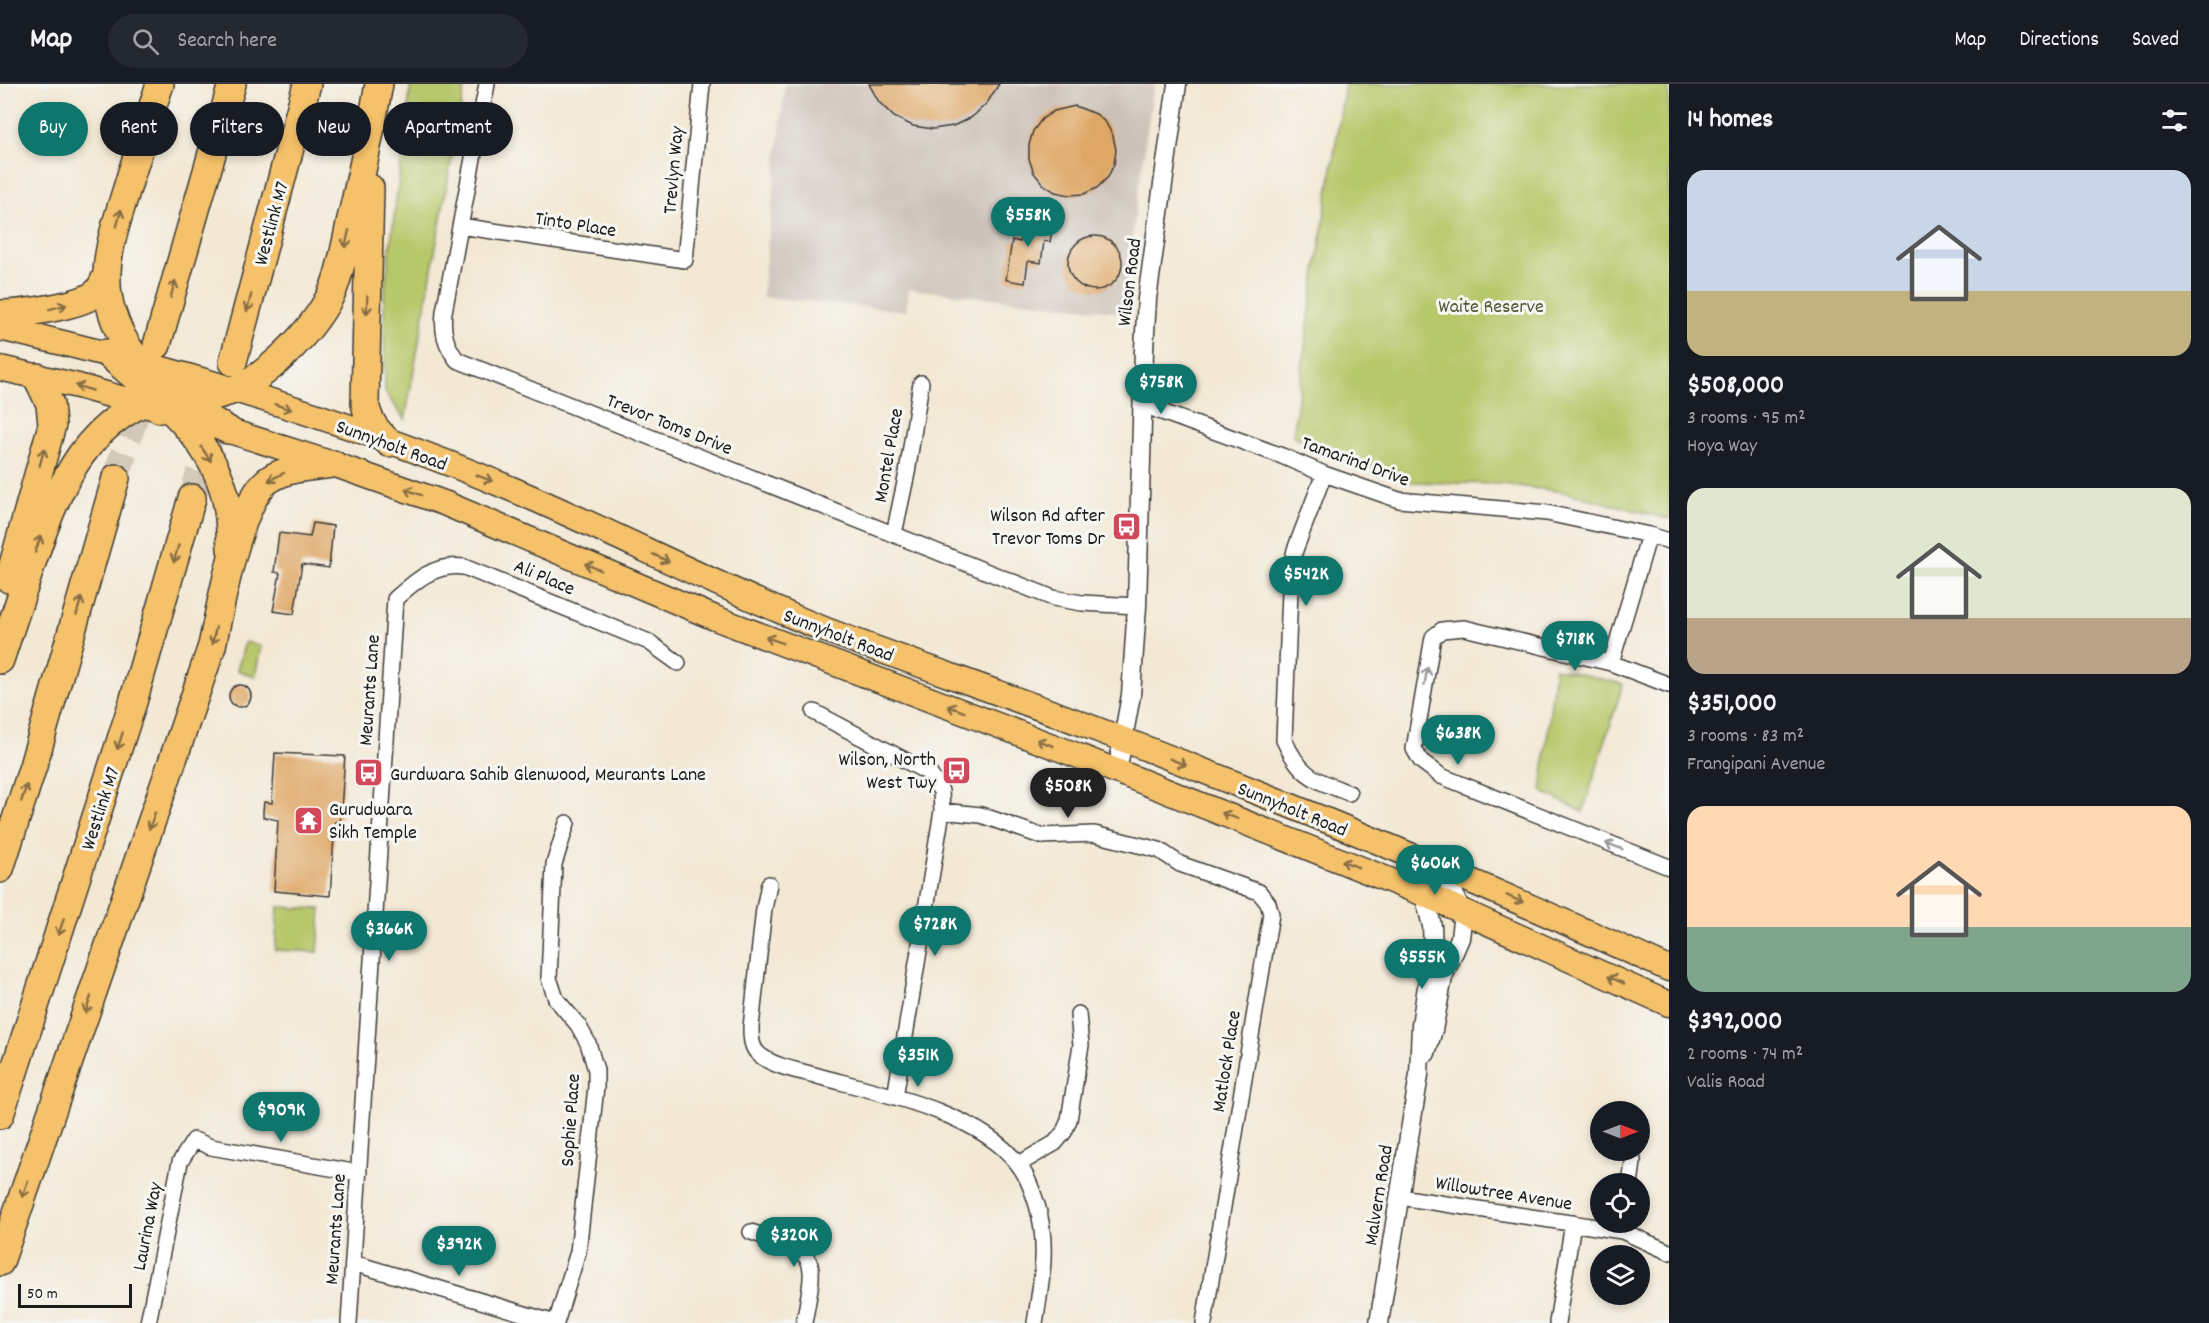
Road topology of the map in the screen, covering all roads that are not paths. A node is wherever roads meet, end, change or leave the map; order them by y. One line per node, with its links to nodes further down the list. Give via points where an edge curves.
1 (232, 84): 17 (highway, one-way to 1)
2 (307, 84): 18 (highway, Westlink M7, one-way to 18)
3 (379, 84): 8 (highway)
4 (487, 84): 11 (street, Trevor Toms Drive)
5 (702, 84): 12 (street, Trevlyn Way)
6 (1177, 84): 24 (street, Wilson Road, via 1147,299)
7 (157, 94): 13 (highway, one-way to 7, via 120,212)
8 (371, 130)
9 (366, 156): 22 (highway, one-way to 22, via 339,272 321,312 302,338 266,371)
10 (370, 156): 26 (highway, one-way to 26, via 364,403 374,429)
11 (460, 226): 12 (street, Tinto Place); 31 (street, Trevor Toms Drive, via 442,330 458,360)
12 (685, 260)
13 (107, 275): 14 (highway, one-way to 13, via 81,301 99,291); 17 (highway, via 108,295 122,337)
14 (0, 314)
15 (0, 328): 16 (main road, Sunnyholt Road)
16 (107, 353): 17 (main road, Sunnyholt Road); 23 (highway)
17 (148, 354): 22 (main road, Sunnyholt Road); 23 (highway)
18 (233, 362)
19 (0, 368): 20 (main road)
20 (37, 377): 23 (main road, one-way to 20); 37 (highway, one-way to 20, via 52,425 50,404)
21 (921, 383): 31 (street, Montel Place)
22 (221, 387): 23 (highway); 26 (main road, Sunnyholt Road, one-way to 26)
23 (165, 404): 25 (highway); 34 (highway, one-way to 34, via 213,464 230,523); 38 (highway, one-way to 23, via 50,508 66,477 84,450 120,416)
24 (1143, 405): 28 (street, Tamarind Drive); 36 (street, Wilson Road)
25 (228, 430): 27 (main road, Sunnyholt Road)
26 (389, 443): 43 (main road, Sunnyholt Road, one-way to 43, via 511,489 806,621)
27 (333, 464): 34 (highway, one-way to 34, via 293,469 269,479 255,493); 44 (main road, Sunnyholt Road, one-way to 27, via 715,618 507,528)
28 (1324, 474): 32 (street, Tamarind Drive, via 1400,500 1547,513); 45 (street, via 1291,567 1284,740 1307,775)
29 (116, 478): 50 (highway, one-way to 29)
30 (192, 498): 59 (highway, Westlink M7, one-way to 59, via 133,702)
31 (894, 534): 36 (street, Trevor Toms Drive, via 1053,598)
32 (1649, 535): 33 (street, Tamarind Drive); 40 (street)
33 (1669, 542)
34 (231, 556): 68 (highway, one-way to 68, via 212,646)
35 (395, 599): 39 (street, Ali Place, via 432,572 449,566 464,567 650,642); 61 (street, Meurants Lane)
36 (1137, 606): 43 (street, Wilson Road, via 1131,695)
37 (0, 615)
38 (0, 660)
39 (678, 663)
40 (1611, 663): 41 (street); 48 (street, one-way to 40, via 1442,777 1421,761 1414,749 1433,637 1442,630 1464,628)
41 (1669, 685)
42 (814, 712): 46 (street, via 929,773 940,791)
43 (1123, 740): 44 (street, Wilson Road); 49 (main road, Sunnyholt Road, one-way to 49)
44 (1117, 772): 52 (main road, Sunnyholt Road, one-way to 44)
45 (1349, 793)
46 (942, 811): 58 (street); 75 (street, Matlock Place, via 981,814 1041,836 1094,834 1159,850 1180,864 1259,892 1268,903 1271,914)
47 (567, 824): 72 (street, Sophie Place, via 554,864 549,978 556,999 588,1043 596,1070 596,1087 578,1252)
48 (1669, 867)
49 (1442, 868): 53 (street, Malvern Road); 54 (main road, Sunnyholt Road, one-way to 54)
50 (0, 869)
51 (769, 884): 58 (street, via 751,1028 752,1044 759,1056)
52 (1424, 894): 53 (main road, Sunnyholt Road); 57 (street, Malvern Road, via 1433,948 1421,1025)
53 (1460, 910): 55 (main road, Sunnyholt Road, one-way to 53); 57 (street, Malvern Road, via 1460,938 1443,977)
54 (1669, 969)
55 (1669, 1004)
56 (1078, 1014): 60 (street, via 1081,1045 1069,1120 1055,1143)
57 (1419, 1075): 62 (street, Malvern Road)
58 (895, 1097): 60 (street, via 961,1121 985,1134)
59 (0, 1115)
60 (1019, 1164): 74 (street, via 1038,1206 1043,1234)
61 (359, 1173): 69 (street, Meurants Lane); 70 (street, Laurina Way, via 211,1147 194,1140 180,1162)
62 (1400, 1197): 63 (street, Willowtree Avenue); 76 (street, Malvern Road)
63 (1573, 1223): 64 (street, Willowtree Avenue); 77 (street)
64 (1590, 1224)
65 (751, 1232): 73 (street, via 790,1245 810,1261 812,1273)
66 (1633, 1233): 67 (street, Willowtree Avenue)
67 (1669, 1252)
68 (0, 1262)
69 (353, 1263): 71 (street, Meurants Lane); 72 (street)
70 (148, 1323)
71 (349, 1323)
72 (556, 1323)
73 (804, 1323)
74 (1035, 1323)
75 (1204, 1323)
76 (1379, 1323)
77 (1557, 1323)

